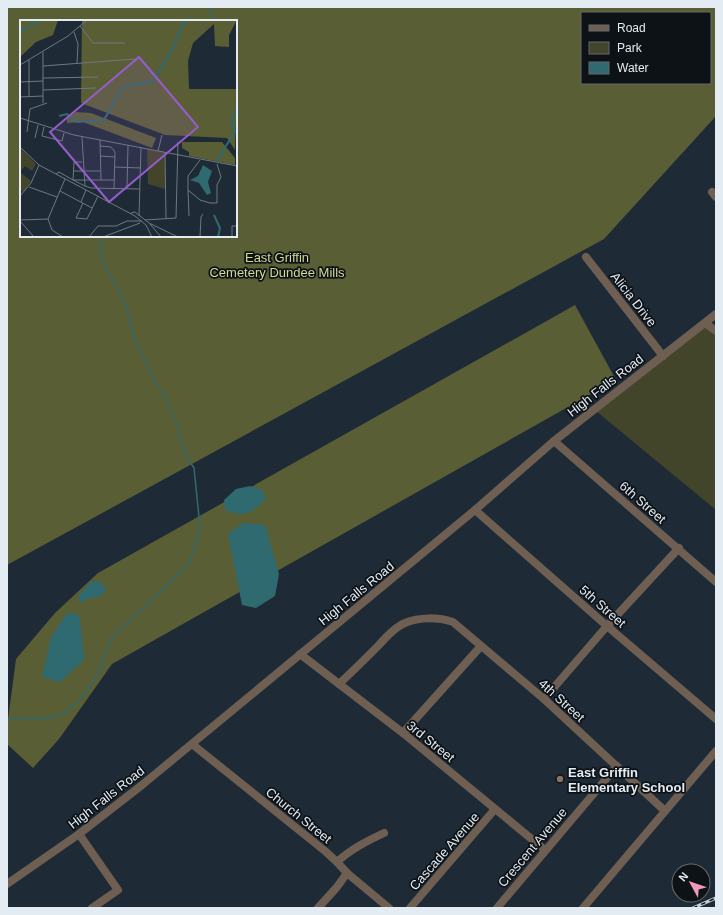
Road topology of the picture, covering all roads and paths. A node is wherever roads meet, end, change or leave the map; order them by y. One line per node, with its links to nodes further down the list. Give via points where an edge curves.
1 (586, 257): 5 (street, Alicia Drive)
2 (716, 314): 3 (street, High Falls Road)
3 (705, 323): 4 (street); 5 (street, High Falls Road)
4 (716, 331)
5 (663, 356): 6 (street, High Falls Road)
6 (554, 441): 7 (street, High Falls Road); 8 (street, 6th Street)
7 (475, 510): 10 (street, 5th Street); 12 (street, High Falls Road)
8 (679, 548): 9 (street, 6th Street); 10 (street)
9 (716, 582)
10 (607, 626): 14 (street); 15 (street, 5th Street)
11 (481, 646): 13 (street, 4th Street, via 453,622 442,618 404,623); 14 (street, 4th Street); 16 (street)
12 (300, 654): 13 (street, 3rd Street); 17 (street, High Falls Road)
13 (339, 684): 16 (street, 3rd Street)
14 (544, 700): 19 (street, 4th Street)
15 (716, 719)
16 (403, 733): 20 (street, 3rd Street)
17 (192, 744): 23 (street, High Falls Road); 25 (street, Church Street)
18 (716, 752): 21 (street)
19 (617, 766): 21 (street, 4th Street); 24 (street, Crescent Avenue)
20 (495, 809): 24 (street, 3rd Street); 31 (street, Cascade Avenue)
21 (665, 811): 33 (street)
22 (384, 833): 25 (street, via 356,847)
23 (79, 834): 27 (street, High Falls Road); 28 (street, via 118,890)
24 (545, 850): 32 (street, Crescent Avenue)
25 (337, 862): 26 (street, Church Street)
26 (347, 873): 29 (street); 30 (street, Church Street)
27 (7, 884)
28 (92, 908)
29 (318, 908)
30 (389, 908)
31 (410, 908)
32 (496, 908)
33 (584, 908)

